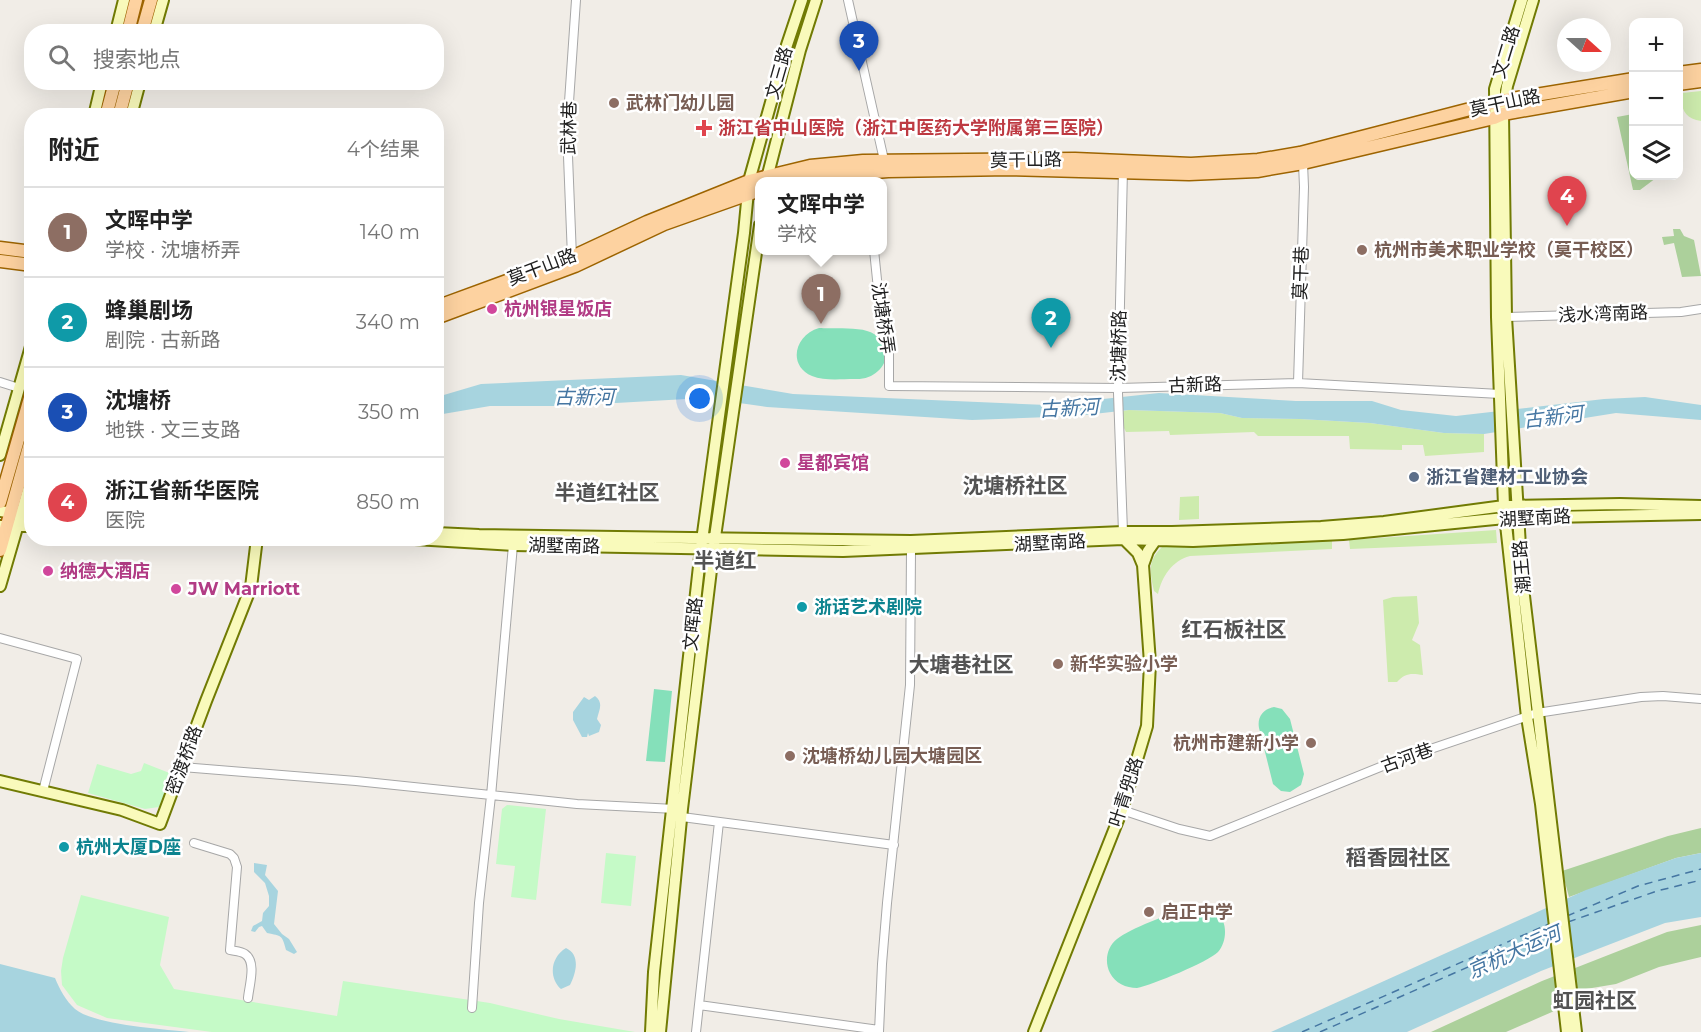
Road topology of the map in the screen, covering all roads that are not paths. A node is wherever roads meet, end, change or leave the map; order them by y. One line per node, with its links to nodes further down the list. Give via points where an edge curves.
1 (124, 0): 11 (main road)
2 (136, 0): 12 (main road)
3 (151, 0): 13 (main road)
4 (163, 0): 14 (main road)
5 (576, 0): 44 (street, 武林巷, via 567,131)
6 (802, 0): 38 (main road, 文三路)
7 (816, 0): 33 (main road, 文三路)
8 (848, 0): 30 (street)
9 (1522, 0): 29 (main road, 文二路, via 1495,89)
10 (1533, 0): 29 (main road, 文二路)
11 (118, 24)
12 (130, 24)
13 (144, 24)
14 (156, 24)
15 (1701, 70): 16 (main road)
16 (1683, 72)
17 (1629, 80): 29 (main road, 莫干山路)
18 (1701, 81): 19 (main road)
19 (1683, 83)
20 (100, 90): 25 (main road)
21 (113, 90): 26 (main road)
22 (126, 90): 27 (main road)
23 (138, 90): 28 (main road)
24 (1629, 92): 29 (main road, 莫干山路)
25 (96, 108)
26 (108, 108)
27 (121, 108)
28 (133, 108)
29 (1499, 109): 31 (main road, 莫干山路); 32 (main road, 莫干山路, via 1258,160); 50 (main road, 潮王路); 57 (main road, 潮王路)
30 (884, 160): 32 (main road, 莫干山路, via 1075,159); 34 (main road, 莫干山路, via 810,166)
31 (1303, 163): 32 (main road, 莫干山路, via 1257,171 1189,174); 53 (street, 莫干巷)
32 (1123, 166): 36 (main road, 莫干山路); 56 (street, 沈塘桥路)
33 (766, 177)
34 (770, 177)
35 (811, 177): 36 (main road, 莫干山路)
36 (866, 177)
37 (755, 184): 38 (main road, 莫干山路)
38 (748, 187): 39 (main road, 莫干山路); 44 (main road, 莫干山路, via 647,222); 49 (main road, 莫干山路, via 575,266); 78 (main road, 文晖路)
39 (755, 188)
40 (0, 248): 41 (main road)
41 (24, 251)
42 (755, 252): 79 (main road, 文晖路)
43 (875, 255): 54 (street, 沈塘桥弄, via 880,309 889,338)
44 (572, 256): 47 (main road, 莫干山路)
45 (0, 261): 46 (main road)
46 (24, 264)
47 (444, 304)
48 (1701, 309): 50 (street, 浅水湾南路)
49 (444, 315)
50 (1506, 317): 58 (main road, 潮王路)
51 (24, 371): 55 (main road)
52 (0, 382): 55 (street)
53 (1298, 383): 56 (street, 古新路); 57 (street, 古新路)
54 (889, 386): 56 (street, 古新路)
55 (19, 388): 61 (main road)
56 (1119, 390): 75 (street, 沈塘桥路)
57 (1500, 394): 58 (main road, 潮王路)
58 (1506, 406): 60 (main road, 潮王路)
59 (24, 418): 64 (main road)
60 (1507, 432): 65 (main road, 潮王路); 66 (main road, 潮王路)
61 (0, 455)
62 (24, 468): 68 (main road)
63 (24, 495): 68 (main road)
64 (0, 502)
65 (1504, 506): 66 (main road, 湖墅南路); 70 (main road, 潮王路); 75 (main road, 湖墅南路, via 1321,527)
66 (1517, 506): 67 (main road, 湖墅南路); 71 (main road, 潮王路)
67 (1701, 506)
68 (16, 514): 73 (main road)
69 (1701, 514): 71 (main road, 湖墅南路)
70 (1505, 518): 71 (main road, 湖墅南路); 77 (main road, 湖墅南路, via 1343,534); 88 (main road, 潮王路)
71 (1518, 519): 88 (main road, 潮王路)
72 (24, 526): 73 (main road)
73 (8, 527): 82 (main road); 85 (main road)
74 (444, 533): 78 (main road, 湖墅南路)
75 (1123, 536): 77 (main road, 湖墅南路); 79 (main road, 湖墅南路); 83 (main road, 湖墅南路); 84 (main road, via 1138,553)
76 (444, 541): 80 (main road, 湖墅南路)
77 (1155, 541): 84 (main road, 叶青兜路)
78 (702, 543): 79 (main road, 湖墅南路); 80 (main road, 湖墅南路); 95 (main road, 文晖路)
79 (714, 543): 83 (main road, 湖墅南路, via 843,551); 95 (main road, 文晖路)
80 (513, 545): 92 (street)
81 (256, 546): 89 (main road, 密渡桥路, via 251,587)
82 (0, 550)
83 (911, 550): 98 (street, via 910,686)
84 (1143, 566): 94 (main road, 叶青兜路, via 1150,663 1147,726)
85 (0, 586)
86 (0, 638): 91 (street, via 76,659)
87 (1701, 699): 88 (street, 古河巷, via 1641,697)
88 (1532, 715): 93 (main road, 潮王路); 94 (street, 古河巷, via 1395,762 1210,836)
89 (182, 767): 91 (main road, 密渡桥路, via 160,824 122,810); 92 (street)
90 (0, 781): 91 (main road, 密渡桥路)
91 (43, 791)
92 (491, 796): 95 (street); 101 (street)
93 (1544, 804): 107 (main road, 潮王路); 108 (main road, 潮王路)
94 (1122, 810): 106 (main road, 叶青兜路)
95 (679, 812): 96 (street); 103 (main road, 文晖路, via 654,972); 104 (main road, 文晖路)
96 (719, 822): 98 (street); 100 (street)
97 (194, 843): 99 (street, via 234,858 237,867 230,950 249,958)
98 (894, 844): 102 (street)
99 (248, 998)
100 (699, 1005): 102 (street); 105 (street)
101 (472, 1008)
102 (879, 1031)
103 (651, 1032)
104 (660, 1032)
105 (696, 1032)
106 (1034, 1032)
107 (1567, 1032)
108 (1576, 1032)

